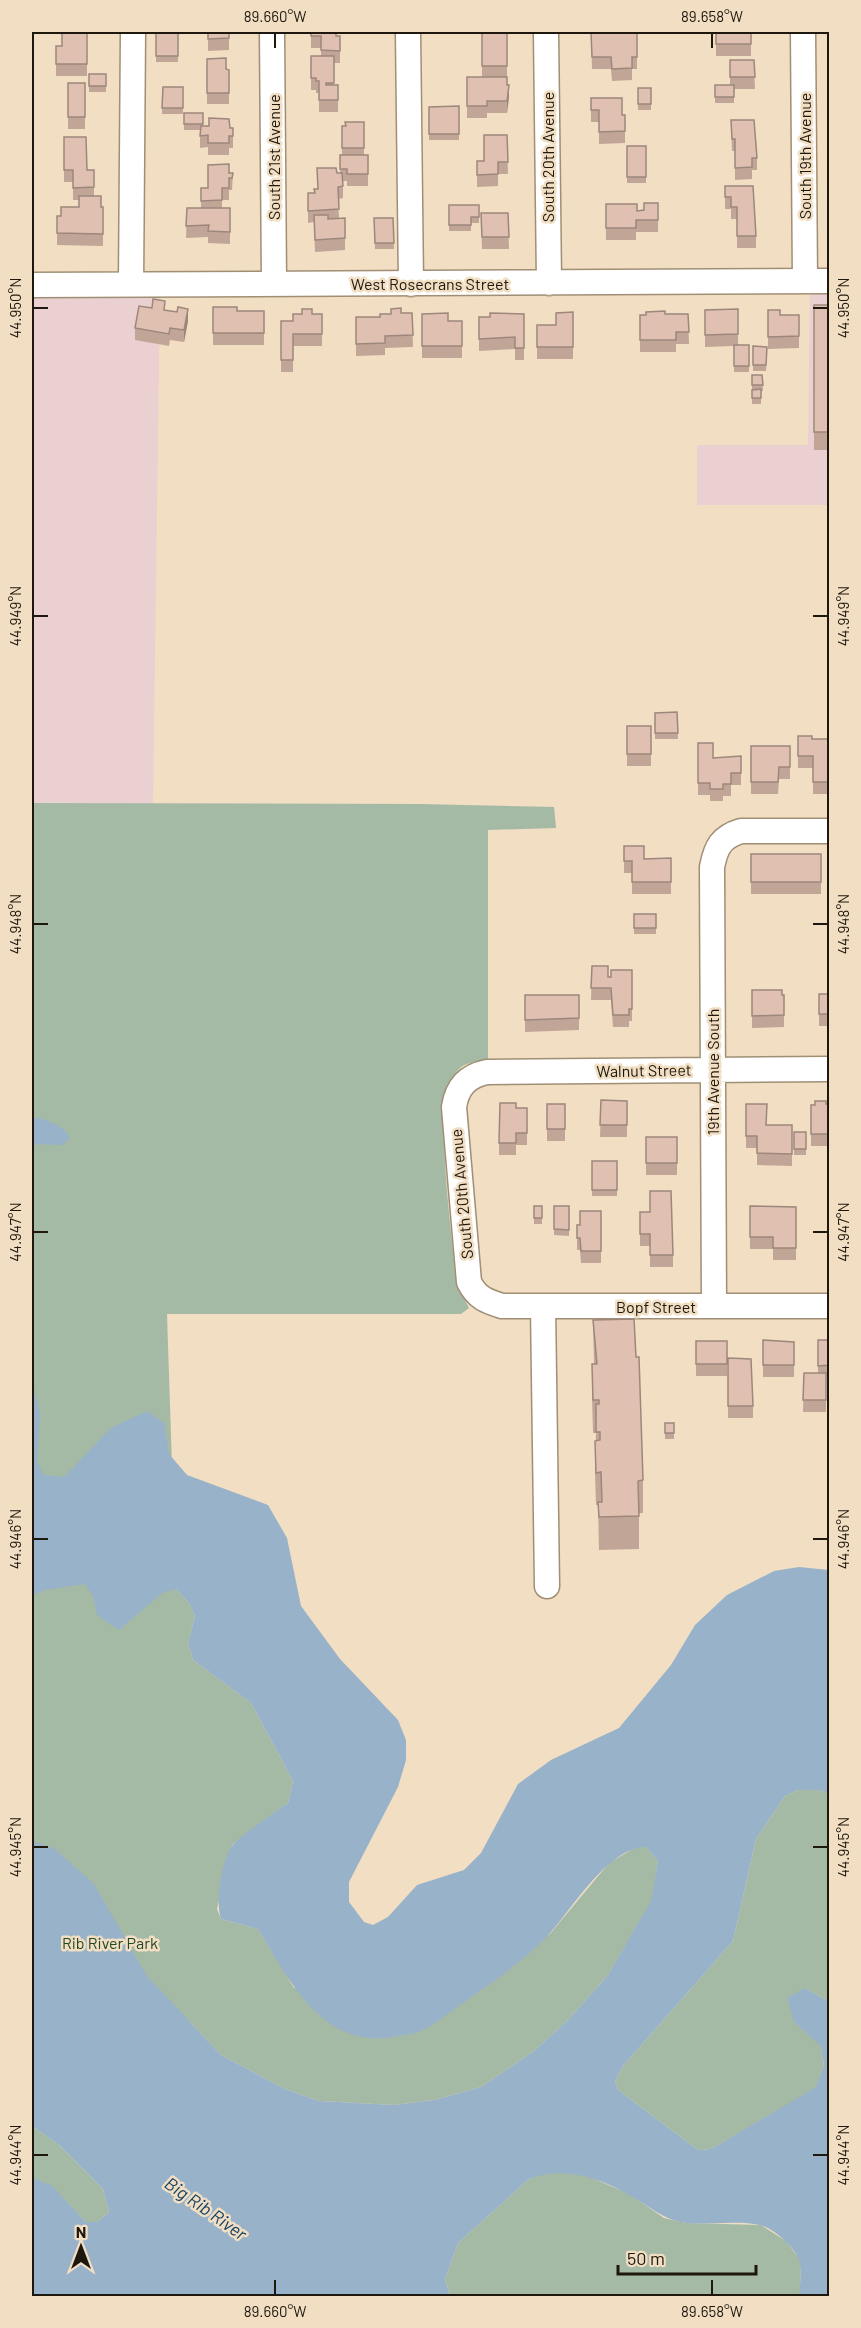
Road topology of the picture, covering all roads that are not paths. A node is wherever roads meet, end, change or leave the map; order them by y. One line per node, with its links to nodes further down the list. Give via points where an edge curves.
1 (133, 32): 10 (street)
2 (272, 32): 8 (street, South 21st Avenue)
3 (408, 32): 11 (street)
4 (546, 32): 9 (street, South 20th Avenue)
5 (803, 32): 6 (street, South 19th Avenue)
6 (804, 281): 7 (street, West Rosecrans Street); 9 (street, West Rosecrans Street)
7 (830, 281)
8 (274, 283): 10 (street, West Rosecrans Street); 11 (street, West Rosecrans Street)
9 (549, 283): 11 (street, West Rosecrans Street)
10 (131, 284): 12 (street, West Rosecrans Street)
11 (411, 284)
12 (32, 285)
13 (830, 831): 14 (street, 19th Avenue South, via 741,831 722,840 716,850 712,867)
14 (712, 1069): 15 (street, Walnut Street); 16 (street, Walnut Street, via 487,1072 474,1074); 19 (street, 19th Avenue South)
15 (830, 1069)
16 (463, 1084): 17 (street, South 20th Avenue, via 454,1107 469,1282)
17 (484, 1301): 18 (street, Bopf Street, via 502,1306)
18 (543, 1306): 19 (street, Bopf Street); 21 (street)
19 (714, 1306): 20 (street, Bopf Street)
20 (830, 1306)
21 (547, 1586)

